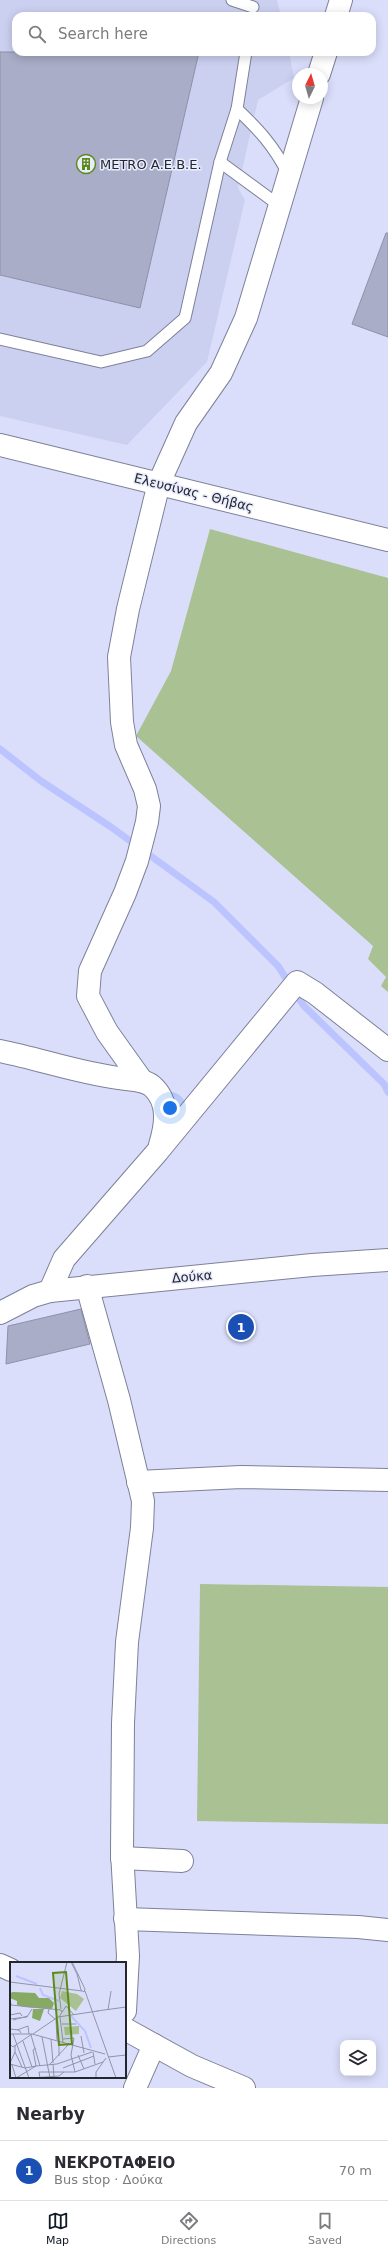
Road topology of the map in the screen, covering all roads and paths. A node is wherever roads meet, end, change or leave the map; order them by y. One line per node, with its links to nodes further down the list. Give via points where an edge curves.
1 (232, 0): 3 (lane)
2 (341, 0): 4 (street)
3 (252, 8)
4 (337, 12)
5 (245, 56): 9 (lane)
6 (325, 56): 7 (street)
7 (321, 68)
8 (310, 104): 11 (street)
9 (237, 109): 10 (lane); 11 (lane, via 263,134 277,152)
10 (220, 162): 12 (lane); 13 (lane, via 185,318 148,351 101,362)
11 (289, 176): 12 (street)
12 (280, 206): 15 (street, via 243,324 221,373 186,423)
13 (0, 339)
14 (0, 445): 15 (street, Ελευσίνας - Θήβας)
15 (159, 483): 16 (street, Ελευσίνας - Θήβας); 19 (street, via 119,657 126,745 145,789 147,822 127,887 95,956 88,983 88,996 95,1012)
16 (388, 540)
17 (388, 1050): 20 (street, via 297,982)
18 (0, 1051): 19 (street, via 88,1074)
19 (142, 1081): 20 (street, via 152,1086 166,1109 164,1131)
20 (158, 1151): 23 (street, via 64,1259)
21 (388, 1260): 22 (street, Δούκα, via 312,1264)
22 (87, 1286): 23 (street, Δούκα); 26 (street, via 119,1400)
23 (50, 1291): 24 (street, Δούκα, via 32,1296)
24 (0, 1313)
25 (388, 1480): 26 (street, via 241,1478)
26 (138, 1482): 27 (street, via 142,1501 142,1528 127,1642 123,1723)
27 (122, 1858): 28 (street); 29 (street)
28 (182, 1861)
29 (125, 1919): 30 (street); 33 (street, via 128,1956)
30 (388, 1930)
31 (0, 1965): 32 (street)
32 (10, 1970)
33 (126, 1993)
34 (126, 2030): 35 (street)
35 (154, 2045): 36 (street); 37 (street, via 192,2066)
36 (136, 2088)
37 (244, 2088)

